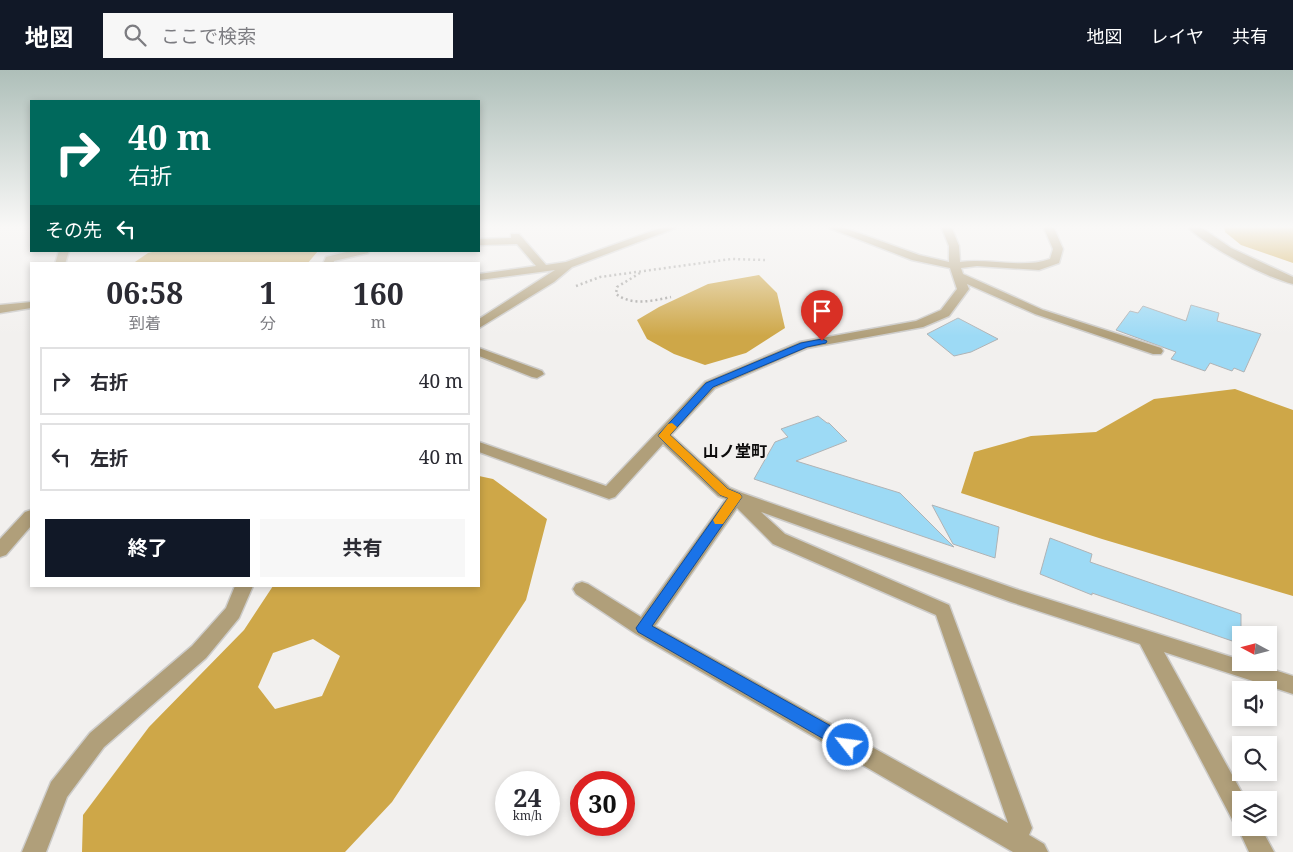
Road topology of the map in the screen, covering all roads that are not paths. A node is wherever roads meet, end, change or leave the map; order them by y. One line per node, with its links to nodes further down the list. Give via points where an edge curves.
1 (538, 262): 8 (street)
2 (575, 262): 7 (street)
3 (930, 262): 9 (street)
4 (956, 262): 9 (street)
5 (1051, 262): 9 (street, via 1039,267 977,263)
6 (1253, 262): 11 (street)
7 (568, 265): 8 (street); 14 (street, via 550,280)
8 (543, 268): 10 (street)
9 (957, 271): 15 (street, via 1039,312); 18 (street, via 963,289 945,313 919,324 804,345 718,381 710,385)
10 (480, 277)
11 (1293, 281)
12 (30, 305): 13 (street)
13 (0, 309)
14 (480, 323)
15 (1157, 351)
16 (480, 352): 17 (street)
17 (537, 374)
18 (663, 436): 19 (street, via 609,493); 20 (street, via 724,492)
19 (480, 448)
20 (736, 497): 25 (street); 26 (street, via 1017,598); 29 (street, via 779,539 943,610)
21 (30, 517): 22 (street)
22 (0, 550)
23 (244, 587): 31 (street, via 233,613 199,652 96,740 59,790)
24 (582, 589): 25 (street)
25 (643, 628): 32 (street)
26 (1147, 639): 27 (street); 28 (street)
27 (1293, 685)
28 (1232, 796)
29 (1021, 828)
30 (1253, 836): 33 (street)
31 (34, 852)
32 (1036, 852)
33 (1262, 852)

